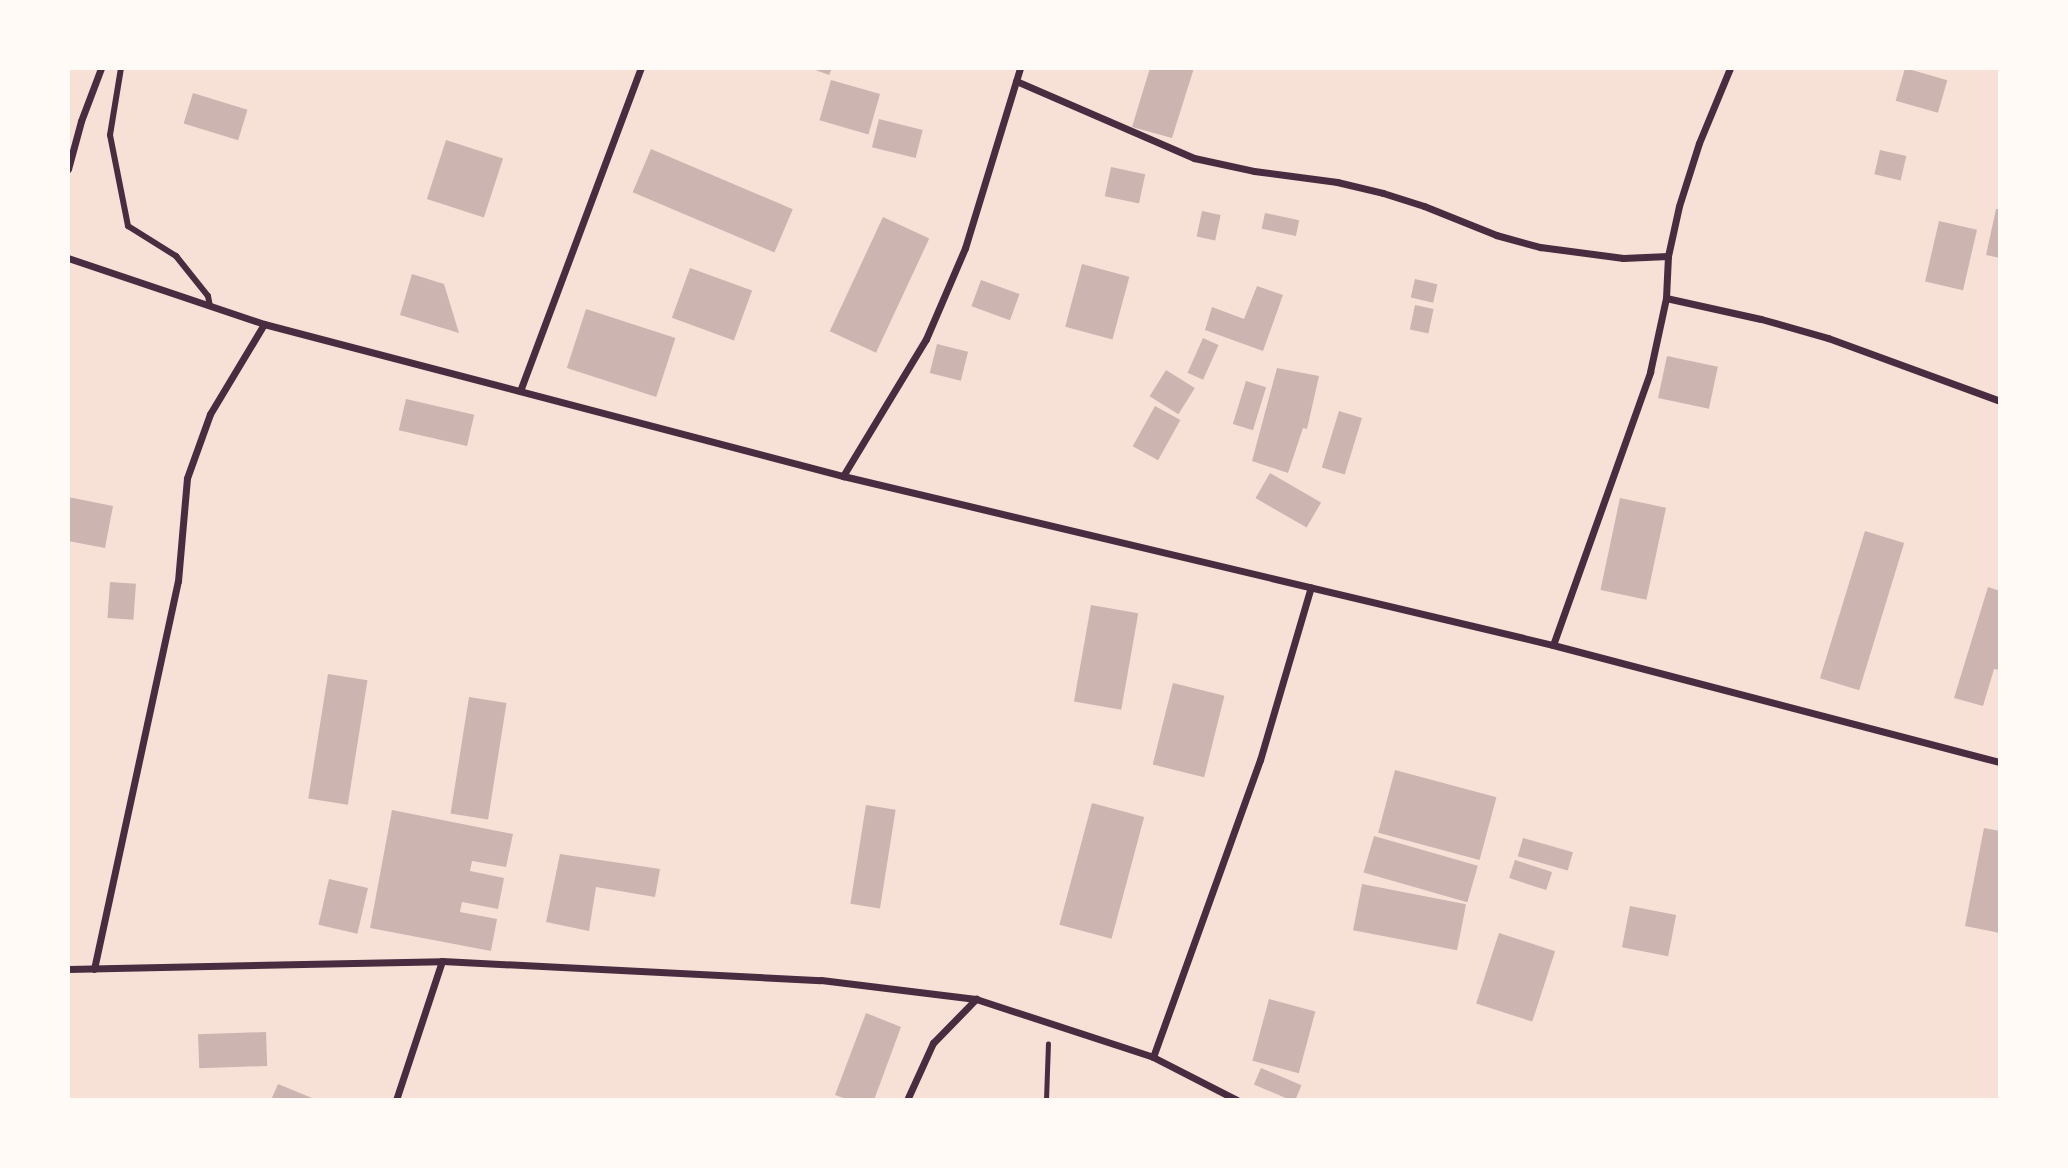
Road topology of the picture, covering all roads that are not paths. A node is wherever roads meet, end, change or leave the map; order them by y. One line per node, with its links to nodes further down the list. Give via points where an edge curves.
1 (101, 68): 7 (street)
2 (121, 68): 11 (street, via 110,135 128,226 176,256 208,296)
3 (641, 68): 13 (street)
4 (1020, 68): 6 (street)
5 (1730, 68): 8 (street, via 1699,143)
6 (1016, 81): 8 (street, via 1194,158 1371,190 1496,236 1540,247 1623,258); 15 (street, via 965,248 926,339)
7 (68, 169)
8 (1668, 256): 10 (street)
9 (68, 258): 11 (street)
10 (1666, 299): 14 (street, via 1828,338); 17 (street, via 1650,372)
11 (210, 306): 12 (street)
12 (264, 324): 13 (street); 20 (street, via 210,414 187,478 178,580)
13 (520, 391): 15 (street)
14 (2000, 401)
15 (843, 476): 16 (street)
16 (1311, 586): 17 (street); 23 (street, via 1260,760)
17 (1553, 645): 18 (street)
18 (2000, 762)
19 (442, 961): 20 (street); 22 (street, via 821,980); 24 (street)
20 (94, 969): 21 (street)
21 (68, 970)
22 (976, 999): 23 (street); 25 (street, via 933,1043)
23 (1153, 1057): 26 (street)
24 (396, 1100)
25 (907, 1100)
26 (1237, 1100)

